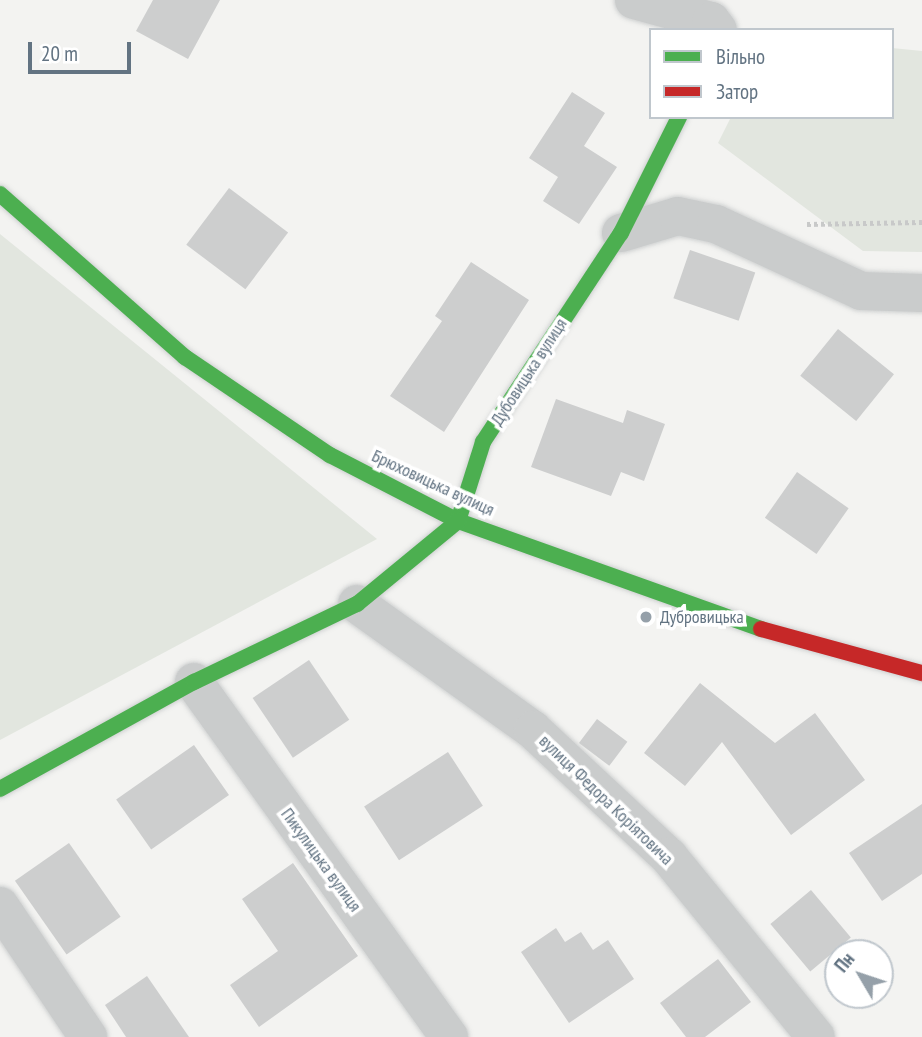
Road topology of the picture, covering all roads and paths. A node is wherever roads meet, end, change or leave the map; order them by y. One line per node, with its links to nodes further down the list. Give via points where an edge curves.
1 (634, 0): 2 (street, via 711,21)
2 (716, 28)
3 (678, 119): 7 (main road, Дубовицька вулиця)
4 (0, 194): 9 (main road, Брюховицька вулиця, via 185,357 330,455)
5 (922, 222): 6 (path)
6 (793, 224)
7 (621, 233): 8 (street, via 678,216 716,224 861,291); 9 (main road, Дубовицька вулиця, via 483,442)
8 (922, 293)
9 (458, 521): 10 (main road); 11 (main road, Брюховицька вулиця, via 813,647)
10 (357, 604): 12 (main road); 17 (street, вулиця Федора Коріятовича, via 533,730 669,857)
11 (922, 673)
12 (194, 682): 13 (main road); 16 (street, Пикулицька вулиця)
13 (0, 789)
14 (0, 906): 15 (street)
15 (88, 1037)
16 (449, 1037)
17 (816, 1037)

